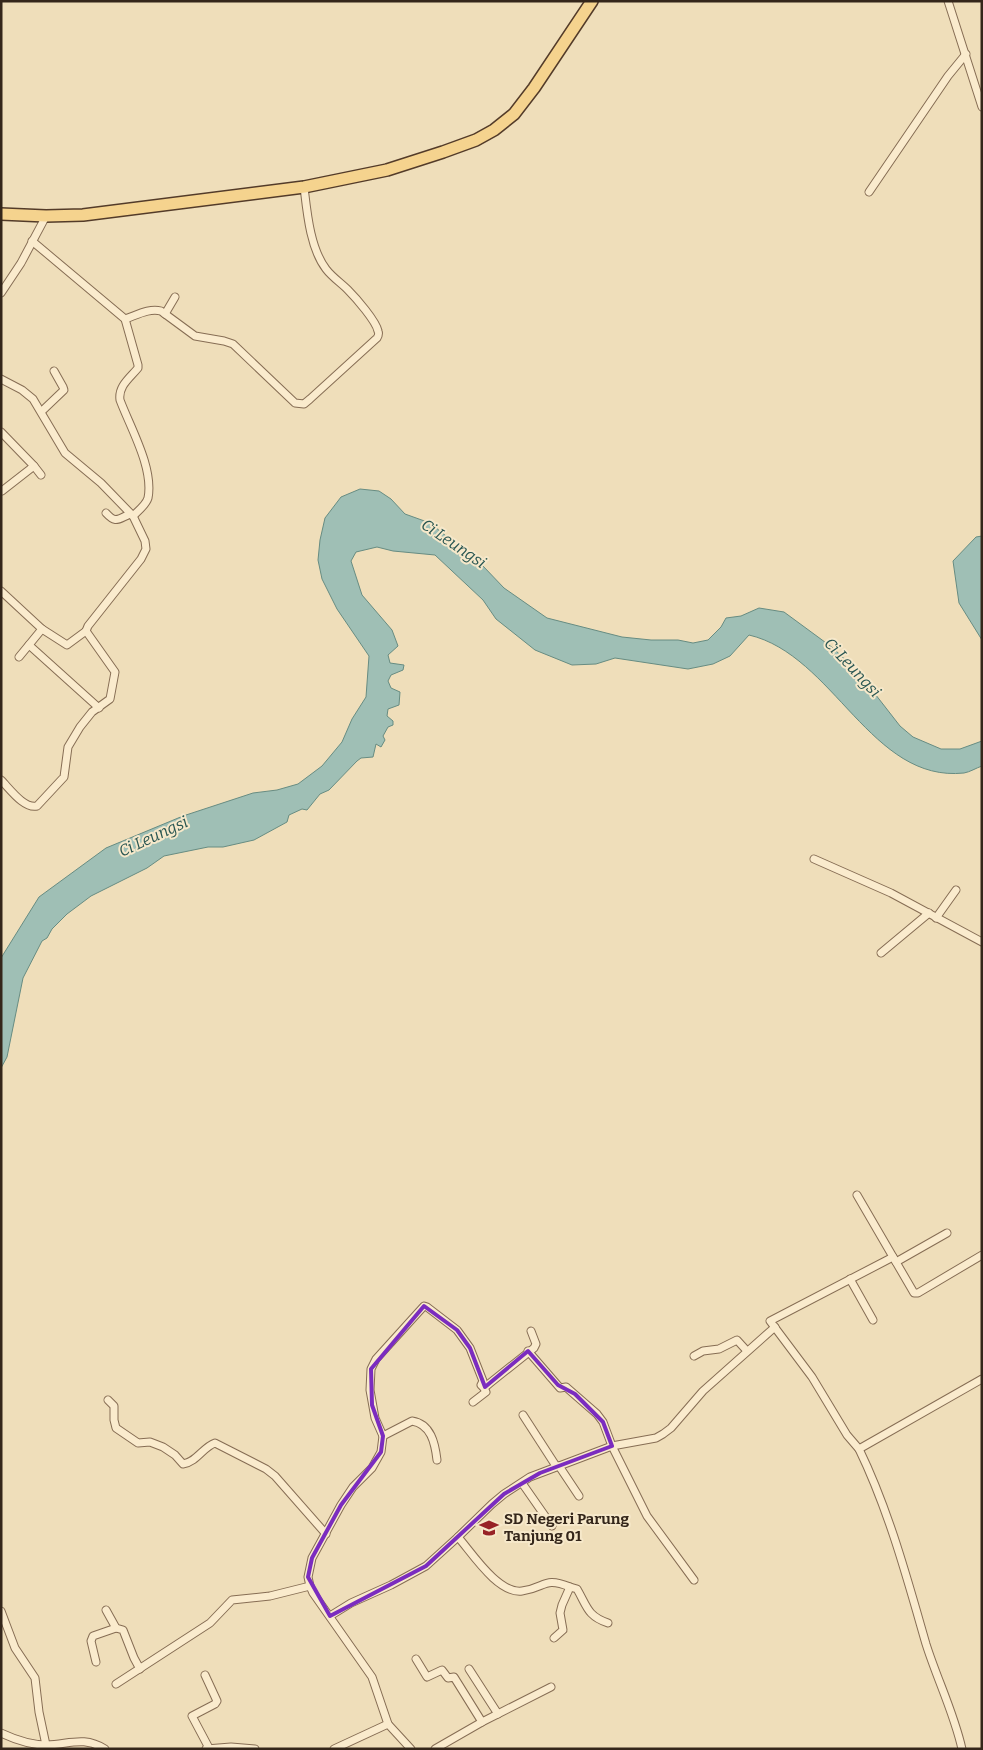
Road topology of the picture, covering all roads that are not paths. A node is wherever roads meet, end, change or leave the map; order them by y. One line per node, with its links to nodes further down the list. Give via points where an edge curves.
1 (592, 1): 5 (main road, via 522,104 494,130 476,140 387,170)
2 (948, 1): 3 (street)
3 (966, 54): 4 (street); 6 (street)
4 (982, 107)
5 (304, 187): 8 (main road, via 83,215); 12 (street, via 308,218 326,270 349,291 379,334 317,394 304,404 295,403 233,344 196,336)
6 (869, 192)
7 (1, 214): 8 (main road)
8 (46, 216): 9 (street)
9 (32, 241): 10 (street); 13 (street)
10 (1, 294)
11 (175, 297): 12 (street)
12 (165, 314): 13 (street, via 155,309)
13 (125, 319): 22 (street, via 138,368 122,387 120,400 142,450 148,482 146,503)
14 (54, 371): 16 (street, via 64,390)
15 (1, 379): 16 (street, via 28,394)
16 (42, 411): 22 (street, via 65,453 101,483)
17 (1, 432): 18 (street)
18 (34, 466): 19 (street); 20 (street)
19 (41, 476)
20 (2, 490)
21 (106, 513): 22 (street, via 116,520)
22 (131, 515): 25 (street, via 146,549)
23 (1, 591): 24 (street)
24 (42, 629): 25 (street, via 67,645); 26 (street)
25 (86, 631): 28 (street, via 115,672 110,699)
26 (29, 645): 27 (street); 28 (street)
27 (19, 657)
28 (99, 708): 29 (street, via 90,714 68,747 64,777 37,806 26,805)
29 (1, 780)
30 (814, 859): 32 (street, via 891,893)
31 (956, 890): 33 (street)
32 (929, 914): 33 (street); 35 (street)
33 (936, 918): 34 (street)
34 (982, 942)
35 (881, 953)
36 (857, 1195): 39 (street)
37 (947, 1233): 39 (street)
38 (982, 1256): 39 (street, via 916,1294)
39 (895, 1260): 40 (street)
40 (850, 1279): 41 (street); 42 (street, via 770,1321)
41 (873, 1320)
42 (774, 1327): 45 (street); 54 (street, via 812,1377)
43 (530, 1331): 44 (street, via 536,1344)
44 (528, 1351): 48 (street); 53 (street, via 560,1388 566,1387 600,1417)
45 (747, 1351): 46 (street, via 735,1340 719,1349); 53 (street, via 663,1434)
46 (694, 1356)
47 (982, 1379): 54 (street)
48 (484, 1388): 50 (street, via 486,1392); 52 (street, via 470,1348 457,1330 424,1306 371,1368 373,1411)
49 (108, 1400): 60 (street, via 114,1406 116,1428 138,1442 163,1447 182,1464 198,1457 215,1442 266,1469)
50 (473, 1402)
51 (523, 1414): 56 (street)
52 (383, 1436): 55 (street, via 415,1421 429,1431); 60 (street, via 381,1452 372,1468 353,1487)
53 (612, 1446): 56 (street); 62 (street, via 647,1516)
54 (859, 1449): 91 (street, via 887,1517)
55 (437, 1460)
56 (557, 1466): 57 (street); 58 (street)
57 (522, 1483): 59 (street); 61 (street, via 492,1504)
58 (579, 1496)
59 (552, 1526)
60 (326, 1534): 63 (street, via 310,1564)
61 (458, 1537): 64 (street, via 494,1579 511,1589 521,1591 553,1581); 67 (street, via 426,1566)
62 (694, 1580)
63 (310, 1586): 67 (street); 73 (street, via 270,1596 232,1600 210,1623)
64 (570, 1586): 68 (street, via 577,1589 585,1606 598,1620); 70 (street, via 560,1613 564,1630)
65 (106, 1610): 69 (street)
66 (1, 1611): 83 (street, via 14,1648 35,1678)
67 (330, 1616): 80 (street, via 372,1677)
68 (608, 1623)
69 (116, 1628): 72 (street, via 93,1636 91,1641); 73 (street, via 123,1630)
70 (554, 1638)
71 (416, 1659): 79 (street, via 427,1677 442,1670 448,1678 454,1677)
72 (96, 1662)
73 (140, 1669): 76 (street)
74 (469, 1669): 78 (street)
75 (205, 1675): 84 (street, via 217,1701 192,1716)
76 (116, 1684)
77 (551, 1687): 78 (street)
78 (498, 1714): 79 (street)
79 (482, 1722): 90 (street)
80 (388, 1724): 88 (street); 89 (street)
81 (1, 1734): 82 (street)
82 (30, 1743): 83 (street); 85 (street)
83 (46, 1745): 86 (street, via 79,1740 96,1743)
84 (208, 1748): 87 (street)
85 (20, 1749)
86 (105, 1749)
87 (255, 1749)
88 (334, 1749)
89 (412, 1749)
90 (435, 1749)
91 (962, 1749)

